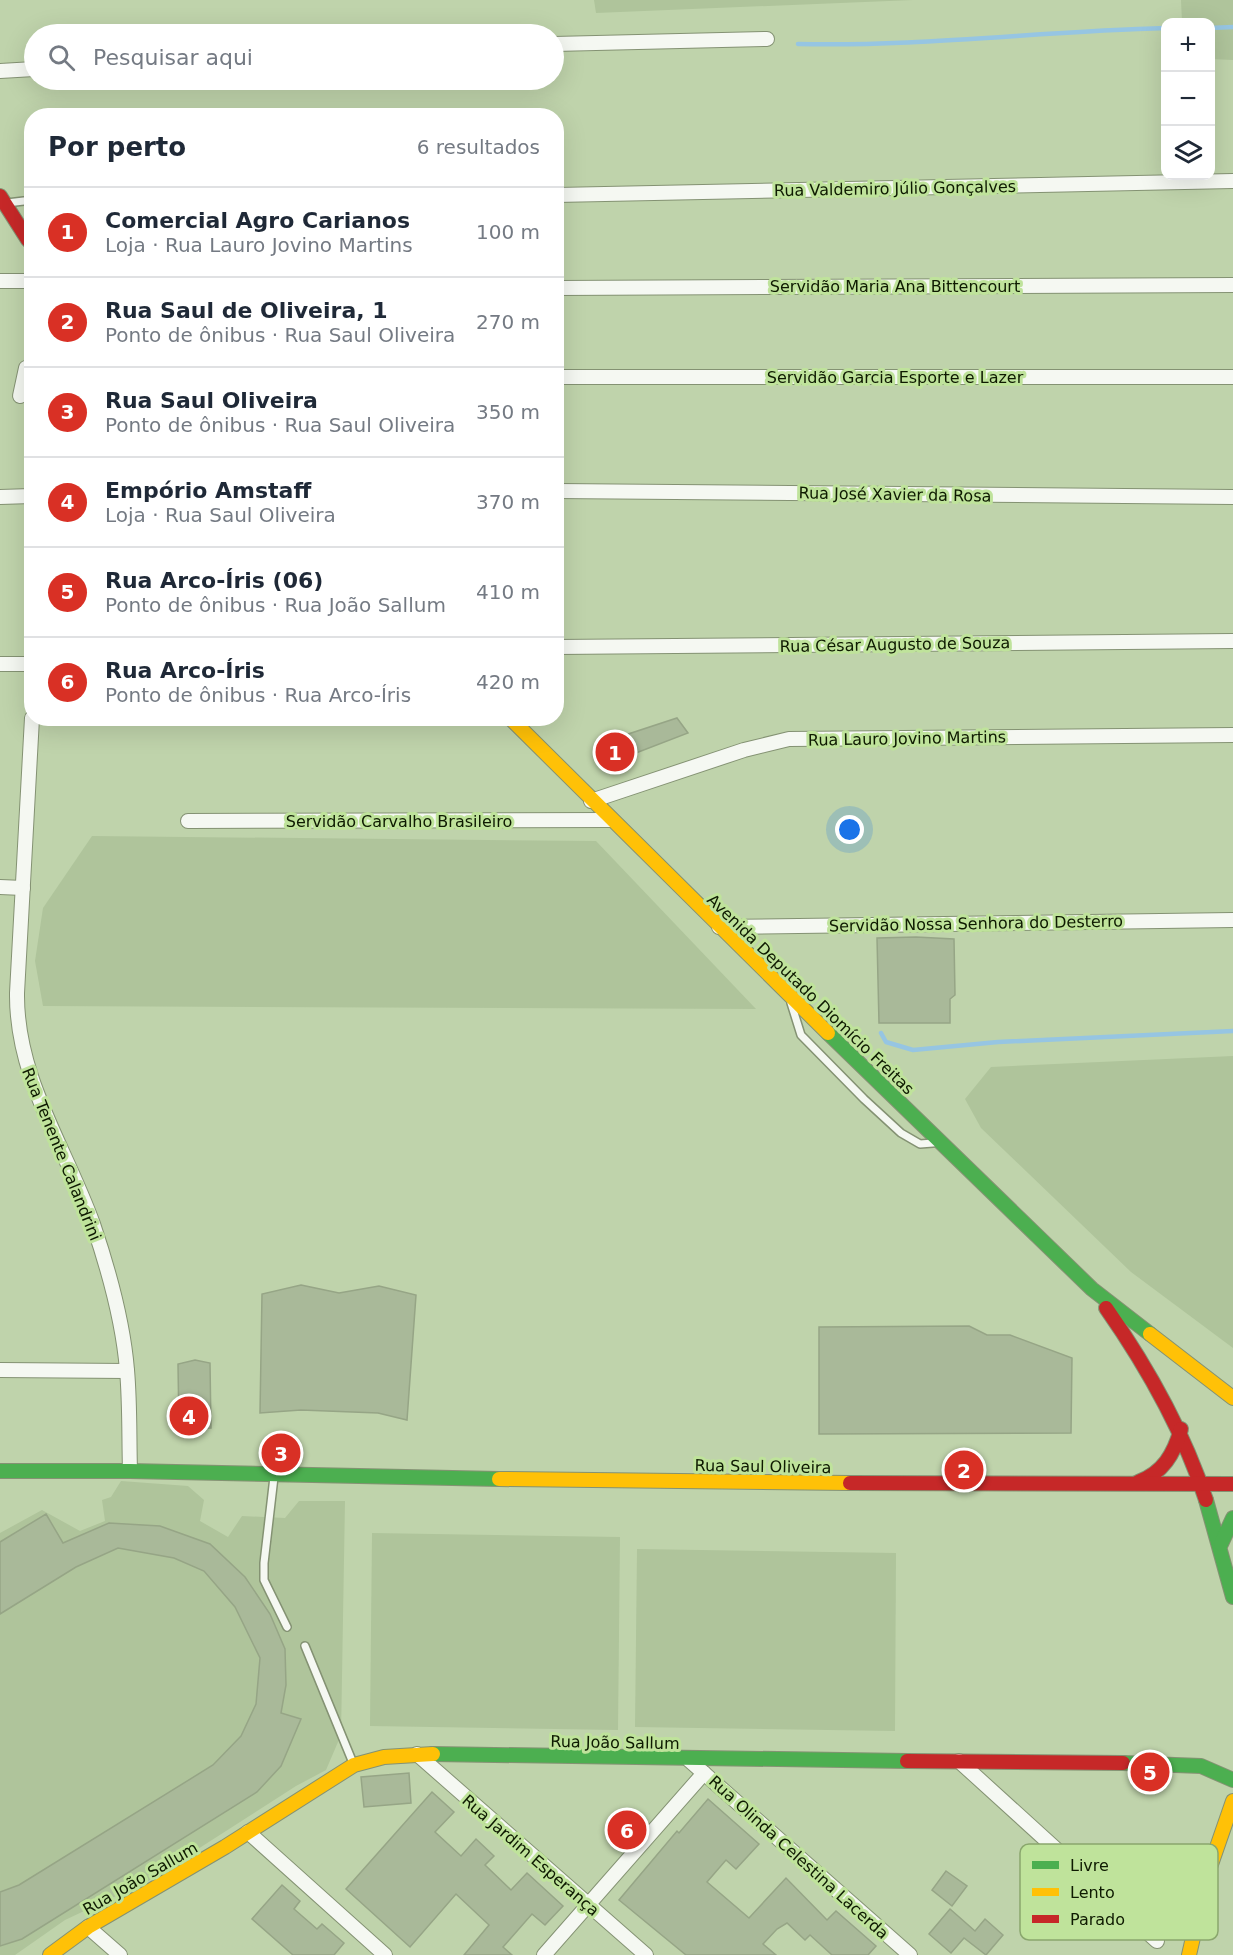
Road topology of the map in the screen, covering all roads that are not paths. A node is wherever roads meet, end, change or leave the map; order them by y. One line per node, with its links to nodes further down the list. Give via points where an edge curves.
1 (767, 39): 2 (street)
2 (564, 44)
3 (24, 70): 4 (street)
4 (0, 71)
5 (1233, 181): 6 (street, Rua Valdemiro Júlio Gonçalves)
6 (564, 195)
7 (24, 201): 8 (lane)
8 (2, 203): 9 (main road)
9 (24, 234)
10 (0, 281): 11 (street)
11 (24, 281)
12 (1233, 285): 13 (street, Servidão Maria Ana Bittencourt)
13 (564, 288)
14 (564, 377): 15 (street, Servidão Garcia Esporte e Lazer)
15 (1233, 377)
16 (24, 379): 17 (street)
17 (21, 396)
18 (564, 491): 21 (street, Rua José Xavier da Rosa)
19 (24, 496): 20 (street)
20 (0, 497)
21 (1233, 497)
22 (1233, 641): 23 (street, Rua César Augusto de Souza)
23 (564, 647)
24 (0, 664): 25 (street)
25 (24, 664)
26 (32, 726): 33 (street, Rua Tenente Calandrini)
27 (518, 726): 29 (main road, Avenida Deputado Diomício Freitas)
28 (1233, 735): 29 (street, Rua Lauro Jovino Martins, via 789,739)
29 (591, 801): 30 (main road, Avenida Deputado Diomício Freitas)
30 (611, 820): 31 (street, Servidão Carvalho Brasileiro); 35 (main road, Avenida Deputado Diomício Freitas)
31 (188, 821)
32 (0, 887): 33 (street)
33 (23, 888): 40 (street, Rua Tenente Calandrini, via 16,1011 24,1057 93,1224 121,1324)
34 (1233, 920): 35 (street, Servidão Nossa Senhora do Desterro)
35 (719, 927): 36 (main road, Avenida Deputado Diomício Freitas)
36 (789, 995): 37 (main road, Avenida Deputado Diomício Freitas); 37 (lane, via 801,1035 864,1099 901,1133 920,1143)
37 (939, 1143): 38 (main road, Avenida Deputado Diomício Freitas)
38 (1092, 1288): 41 (main road, Avenida Deputado Diomício Freitas); 42 (main road, Avenida Deputado Diomício Freitas, via 1159,1386)
39 (0, 1370): 40 (street)
40 (127, 1371): 44 (street, Rua Tenente Calandrini)
41 (1233, 1398)
42 (1180, 1429): 46 (main road, Avenida Deputado Diomício Freitas); 48 (main road, Rua Saul Oliveira, via 1173,1452 1158,1471)
43 (0, 1471): 44 (main road, Rua Saul Oliveira)
44 (130, 1471): 45 (main road, Rua Saul Oliveira)
45 (274, 1475): 48 (main road, Rua Saul Oliveira); 52 (lane, via 264,1580)
46 (1201, 1484): 47 (main road, Rua Saul Oliveira); 48 (main road, Rua Saul Oliveira); 50 (main road, Avenida Deputado Diomício Freitas)
47 (1233, 1484)
48 (1129, 1485)
49 (1233, 1518): 50 (main road)
50 (1221, 1544): 51 (main road, Avenida Deputado Diomício Freitas)
51 (1233, 1597)
52 (287, 1627)
53 (305, 1646): 57 (lane)
54 (417, 1754): 55 (main road, Rua João Sallum); 57 (main road, Rua João Sallum); 64 (street, Rua Jardim Esperança)
55 (689, 1760): 56 (main road, Rua João Sallum); 58 (street, Rua Olinda Celestina Lacerda)
56 (959, 1761): 59 (main road, Rua João Sallum, via 1162,1763 1201,1766); 62 (street)
57 (354, 1765): 61 (main road, Rua João Sallum)
58 (704, 1773): 64 (street); 72 (street, Rua Olinda Celestina Lacerda)
59 (1233, 1780)
60 (1233, 1801): 63 (main road)
61 (248, 1832): 65 (main road, Rua João Sallum); 69 (street)
62 (1050, 1844)
63 (1218, 1844)
64 (588, 1904): 70 (street); 71 (street, Rua Jardim Esperança)
65 (88, 1927): 67 (main road, Rua João Sallum); 68 (street)
66 (1192, 1940): 73 (main road)
67 (50, 1955)
68 (120, 1955)
69 (385, 1955)
70 (544, 1955)
71 (646, 1955)
72 (910, 1955)
73 (1189, 1955)

